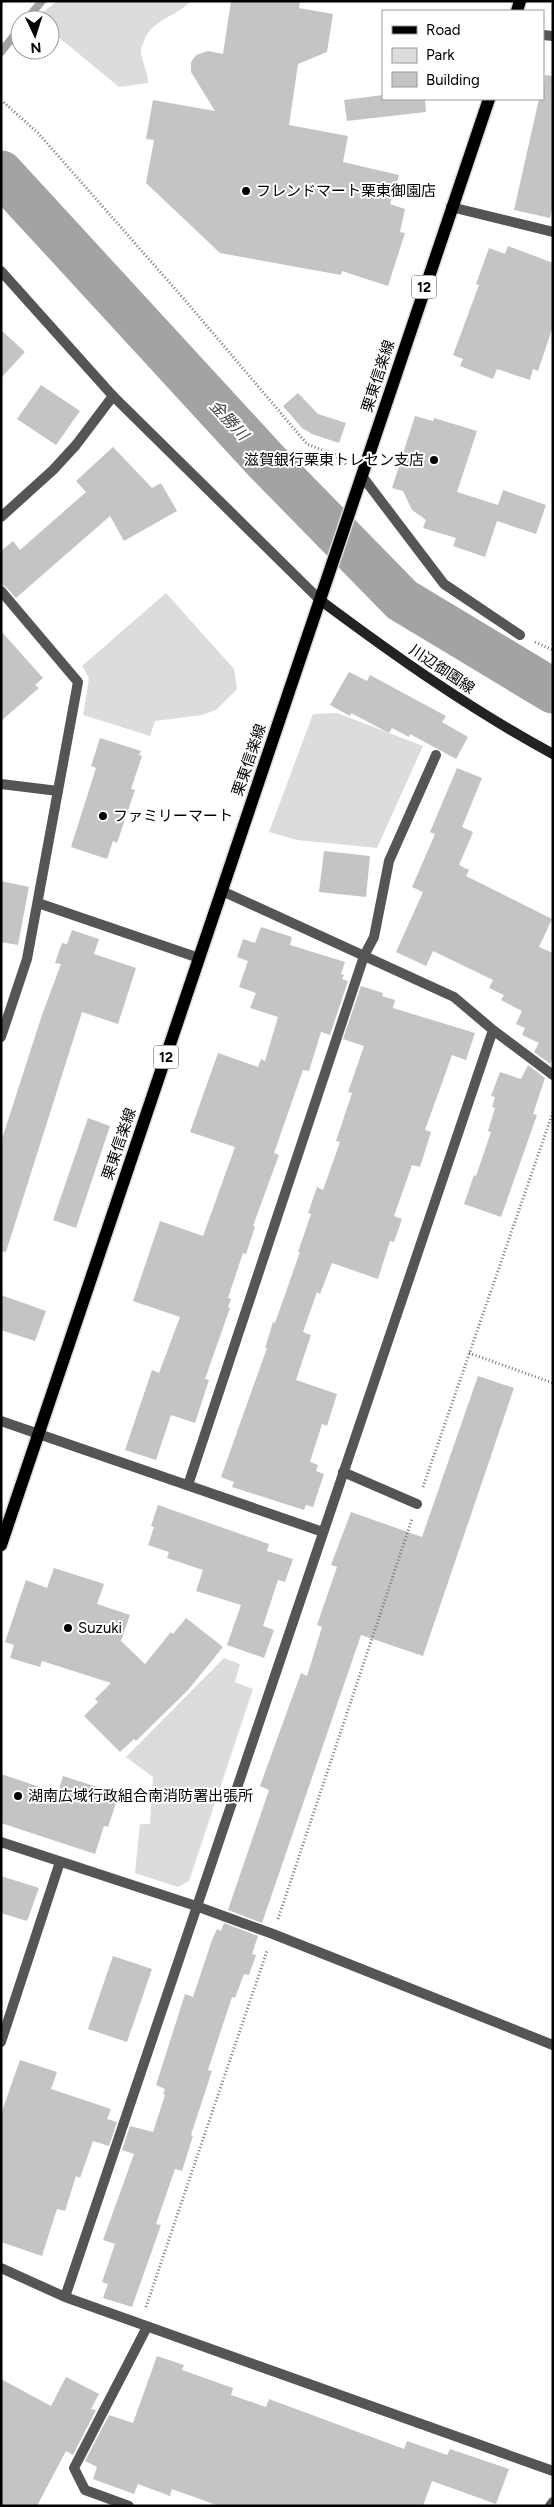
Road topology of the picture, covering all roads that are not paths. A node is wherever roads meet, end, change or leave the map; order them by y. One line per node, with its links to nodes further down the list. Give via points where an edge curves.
1 (489, 100): 2 (main road, 栗東信楽線 / 12)
2 (451, 207): 3 (street); 6 (main road, 栗東信楽線 / 12)
3 (553, 232)
4 (1, 272): 5 (street)
5 (114, 396): 7 (street, via 54,470); 9 (street)
6 (362, 476): 9 (main road, 栗東信楽線 / 12, via 328,568); 10 (street, via 444,584)
7 (1, 517)
8 (1, 591): 14 (street, via 78,682)
9 (320, 600): 11 (main road, 川辺御園線, via 384,648 491,720); 15 (main road, 栗東信楽線 / 12)
10 (520, 635)
11 (553, 754)
12 (436, 755): 17 (street, via 389,861 374,937)
13 (1, 784): 14 (street)
14 (58, 791): 16 (street)
15 (222, 892): 17 (street); 18 (main road, 栗東信楽線 / 12)
16 (38, 903): 18 (street); 20 (street, via 27,959)
17 (364, 956): 19 (street, via 454,998); 25 (street)
18 (199, 958): 23 (main road, 栗東信楽線 / 12)
19 (493, 1030): 21 (street); 24 (street)
20 (1, 1037)
21 (553, 1074)
22 (1, 1421): 23 (street)
23 (39, 1434): 25 (street); 28 (main road, 栗東信楽線 / 12)
24 (343, 1472): 26 (street); 27 (street)
25 (188, 1485): 27 (street)
26 (417, 1504)
27 (323, 1532): 31 (street)
28 (1, 1545)
29 (1, 1842): 30 (street)
30 (60, 1862): 31 (street); 32 (street)
31 (196, 1906): 33 (street); 35 (street)
32 (1, 2042)
33 (553, 2044)
34 (1, 2268): 35 (street)
35 (65, 2297): 36 (street)
36 (147, 2327): 37 (street); 39 (street, via 74,2468 85,2490)
37 (553, 2471)
38 (553, 2502): 40 (street)
39 (129, 2506)
40 (550, 2506)

